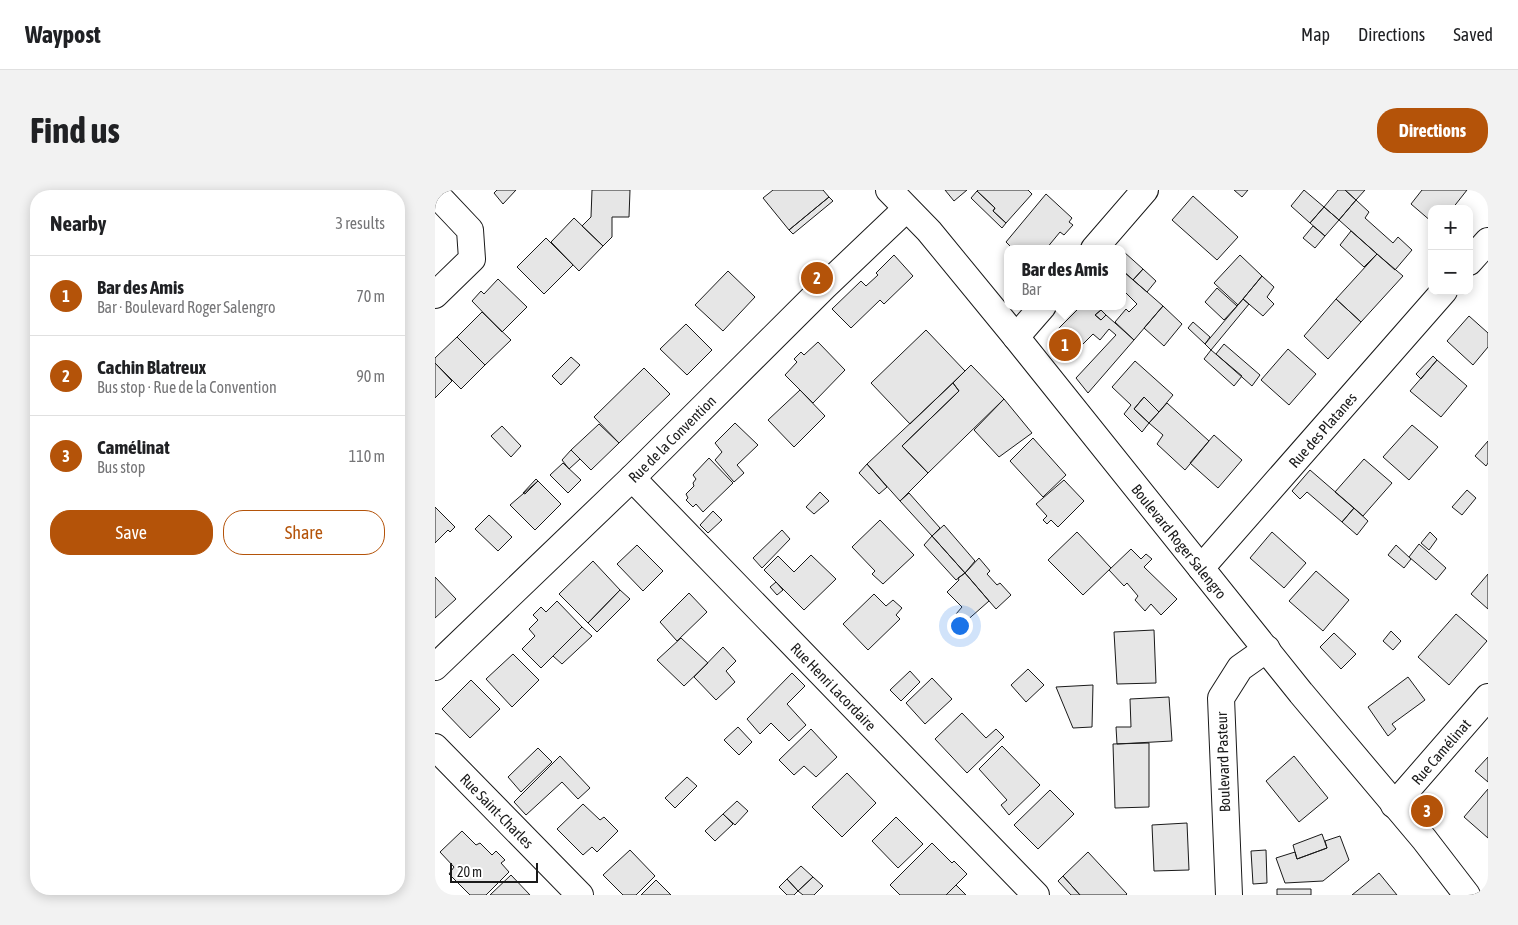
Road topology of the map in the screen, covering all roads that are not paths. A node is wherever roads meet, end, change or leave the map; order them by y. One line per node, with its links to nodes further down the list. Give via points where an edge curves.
1 (889, 190): 4 (street, Boulevard Roger Salengro)
2 (1145, 190): 6 (street)
3 (435, 193): 8 (street, via 470,230 473,259)
4 (906, 209): 11 (street, Boulevard Roger Salengro, via 929,231); 12 (street, Rue de la Convention)
5 (1488, 241): 7 (street)
6 (1097, 245)
7 (1473, 258)
8 (435, 295)
9 (1440, 295): 13 (street, Rue des Platanes)
10 (1040, 310): 11 (street)
11 (1016, 337): 13 (street, Boulevard Roger Salengro)
12 (631, 478): 15 (street, Rue de la Convention); 20 (street, Rue Henri Lacordaire)
13 (1201, 568): 14 (street, Boulevard Roger Salengro)
14 (1267, 649): 18 (street, Boulevard Roger Salengro); 21 (street, Boulevard Pasteur, via 1240,668 1221,698)
15 (435, 667)
16 (1488, 697): 18 (street, Rue Camélinat)
17 (435, 747): 19 (street, Rue Saint-Charles)
18 (1394, 805): 22 (street, Boulevard Roger Salengro)
19 (579, 895)
20 (1036, 895)
21 (1229, 895)
22 (1467, 895)

